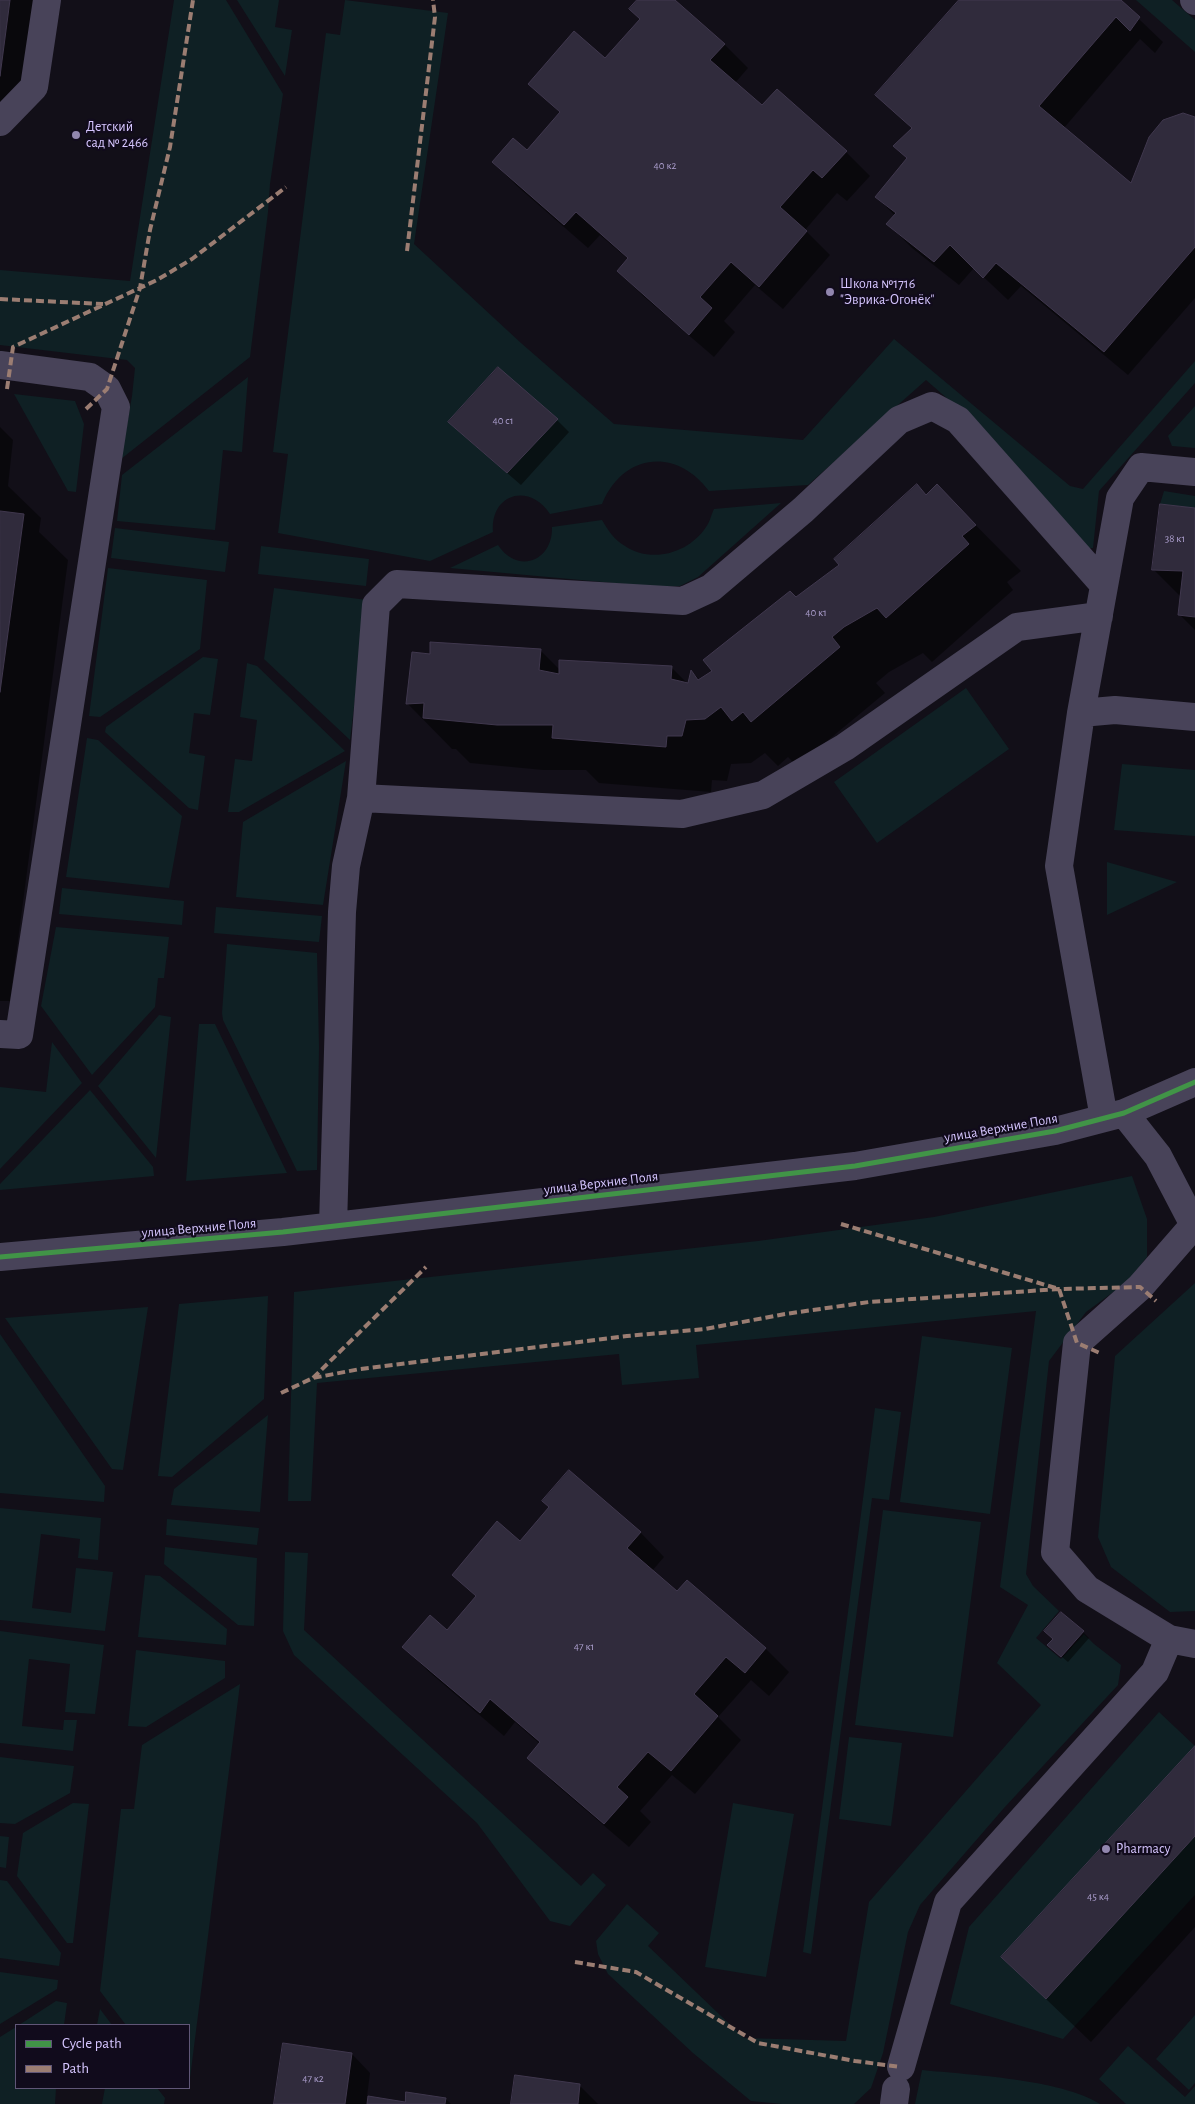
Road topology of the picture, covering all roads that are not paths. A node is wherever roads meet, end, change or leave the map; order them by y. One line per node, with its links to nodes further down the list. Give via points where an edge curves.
1 (47, 0): 2 (street, via 34,87)
2 (0, 122)
3 (0, 365): 10 (street, via 90,377 107,389 116,408 19,1035)
4 (1195, 472): 5 (street, via 1141,467 1120,498)
5 (1104, 585): 6 (street); 9 (street, via 958,420 932,406 899,420 803,510 711,588 683,601 397,584 376,605)
6 (1099, 616): 7 (street); 9 (street, via 1017,627 845,747 763,795 682,814)
7 (1082, 713): 8 (street, via 1115,710); 12 (street, via 1059,866)
8 (1195, 717)
9 (361, 798): 13 (street, via 346,866 342,912)
10 (0, 1034)
11 (1195, 1082): 12 (street, улица Верхние Поля)
12 (1114, 1115): 13 (street, улица Верхние Поля, via 1055,1131 855,1166); 14 (street, via 1158,1156)
13 (333, 1226): 15 (street, улица Верхние Поля)
14 (1195, 1226): 16 (street, via 1140,1287 1077,1343 1055,1552 1087,1589)
15 (0, 1257)
16 (1169, 1639): 17 (street); 18 (street, via 1155,1672 948,1902)
17 (1195, 1644)
18 (897, 2087)

